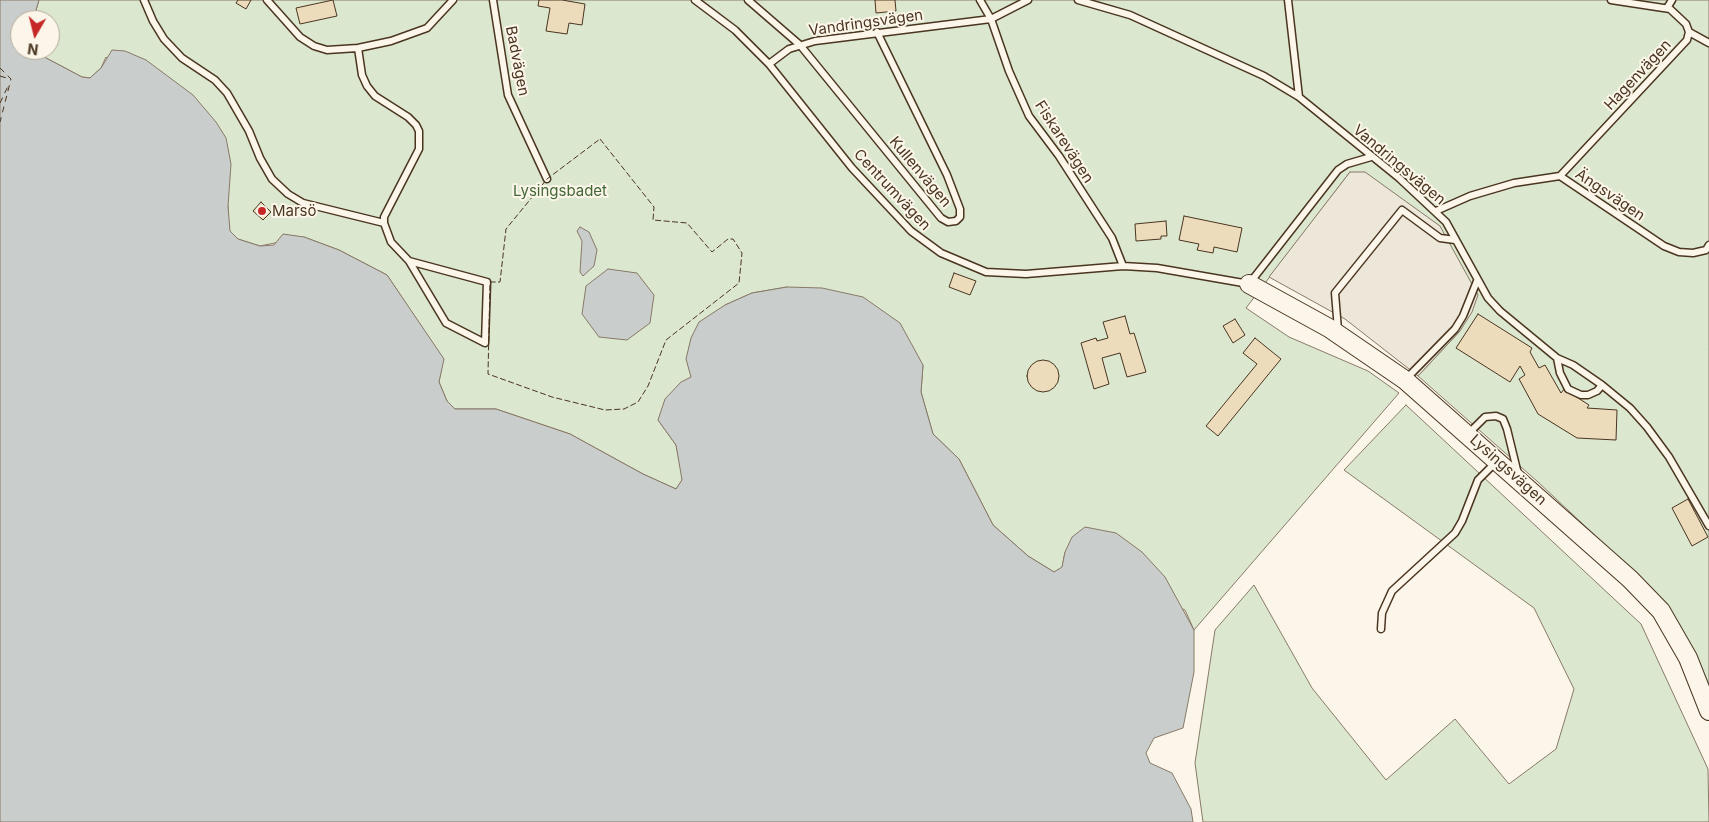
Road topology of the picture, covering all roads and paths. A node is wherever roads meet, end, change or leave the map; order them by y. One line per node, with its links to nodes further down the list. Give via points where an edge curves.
1 (144, 0): 26 (lane, via 164,39 182,58 215,80 227,93 250,131 272,179 288,194 303,203)
2 (267, 0): 19 (lane, via 300,38 314,46 327,50)
3 (453, 0): 19 (lane, via 426,28 391,41)
4 (493, 0): 24 (lane, Badvägen, via 508,95)
5 (694, 0): 20 (lane, Centrumvägen, via 735,30)
6 (748, 0): 18 (lane, Kullenvägen)
7 (980, 0): 14 (lane, Fiskarevägen)
8 (1028, 0): 14 (lane, Vandringsvägen)
9 (1078, 0): 21 (lane, Vandringsvägen, via 1156,26 1264,76)
10 (1288, 0): 21 (lane)
11 (1611, 0): 13 (lane)
12 (1672, 0): 13 (lane)
13 (1667, 8): 16 (lane, Hagenvägen, via 1686,24)
14 (990, 19): 15 (lane, Vandringsvägen); 30 (lane, Fiskarevägen, via 1029,116 1112,238)
15 (877, 32): 18 (lane, Vandringsvägen); 18 (lane, Kullenvägen, via 947,176 960,209 960,217 956,221 948,222 941,218)
16 (1689, 32): 17 (lane); 23 (lane, Hagenvägen, via 1681,48)
17 (1709, 43)
18 (800, 45): 20 (lane, Vandringsvägen)
19 (358, 48): 26 (lane, via 367,86 379,99 408,117 419,131 419,149 384,216)
20 (769, 64): 30 (lane, Centrumvägen, via 852,168 910,231 941,254 986,272 1034,274)
21 (1299, 97): 22 (lane, Vandringsvägen)
22 (1371, 157): 25 (lane, Vandringsvägen); 32 (lane, via 1338,170)
23 (1560, 176): 25 (lane, Ängsvägen, via 1514,183 1470,196); 28 (lane, Ängsvägen, via 1664,246 1693,253)
24 (547, 179)
25 (1436, 211): 27 (lane, Vandringsvägen)
26 (384, 223): 29 (lane, via 391,242)
27 (1456, 240): 31 (lane, Vandringsvägen); 33 (lane, via 1440,238 1402,210 1335,292)
28 (1708, 248)
29 (409, 261): 29 (lane, via 487,282 485,343 446,323)
30 (1123, 266): 32 (lane, Centrumvägen, via 1157,268)
31 (1477, 281): 34 (lane, Vandringsvägen, via 1500,311); 35 (lane, via 1455,329)
32 (1249, 284): 33 (street, Lysingsvägen)
33 (1339, 334): 35 (street, Lysingsvägen)
34 (1557, 358): 36 (lane, Vandringsvägen); 36 (lane, via 1568,389 1588,395)
35 (1405, 380): 37 (street, Lysingsvägen)
36 (1602, 385): 40 (lane, Vandringsvägen, via 1647,427 1669,457)
37 (1468, 435): 38 (street, Lysingsvägen); 39 (lane, via 1485,417 1502,418)
38 (1498, 461): 39 (street, Lysingsvägen); 41 (lane, via 1478,480 1455,533 1392,591 1382,613)
39 (1520, 480): 42 (street, Lysingsvägen, via 1661,611 1688,658)
40 (1709, 526)
41 (1381, 629)
42 (1709, 711)

